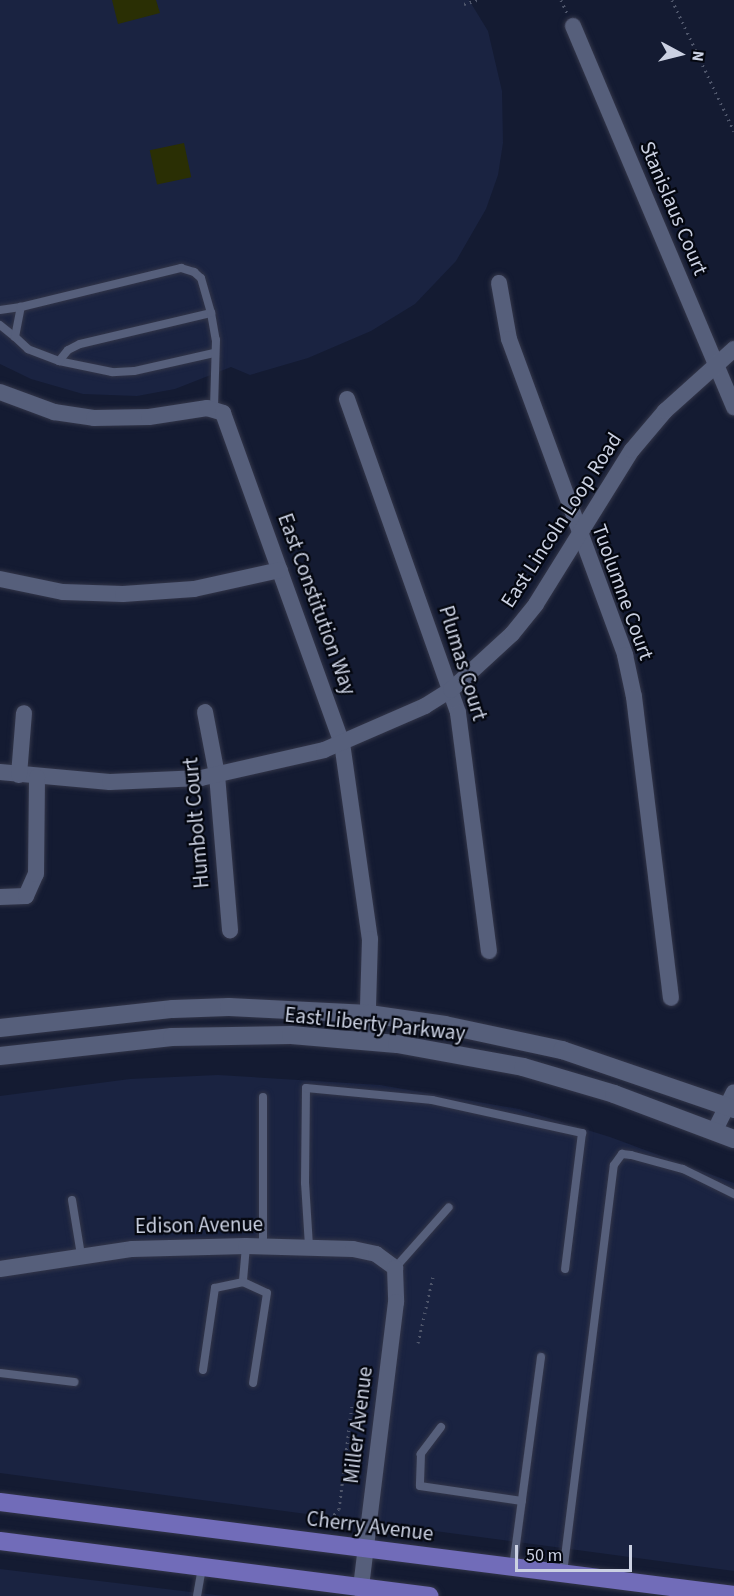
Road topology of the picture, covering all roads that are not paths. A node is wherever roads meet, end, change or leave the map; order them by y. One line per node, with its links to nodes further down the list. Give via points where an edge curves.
1 (573, 26): 11 (street, Stanislaus Court)
2 (499, 283): 16 (street, Tuolumne Court, via 509,339)
3 (21, 307): 4 (lane); 5 (lane, via 181,268 201,278); 7 (lane)
4 (0, 310)
5 (211, 313): 9 (lane); 10 (lane, via 80,344)
6 (0, 325): 7 (lane)
7 (15, 337): 10 (lane, via 28,349)
8 (734, 349): 11 (street, East Lincoln Loop Road)
9 (214, 353): 10 (lane, via 134,371 112,372); 15 (lane)
10 (59, 361)
11 (715, 364): 14 (street, Stanislaus Court); 16 (street, East Lincoln Loop Road, via 665,411 632,450)
12 (0, 392): 15 (street, via 54,412 94,418 133,419)
13 (347, 399): 19 (street, Plumas Court)
14 (734, 407)
15 (214, 408): 17 (street, East Constitution Way, via 229,424)
16 (578, 533): 19 (street, East Lincoln Loop Road, via 525,618); 30 (street, Tuolumne Court, via 612,614 634,697)
17 (280, 570): 18 (street, via 194,589 123,594 63,592); 22 (street, East Constitution Way)
18 (0, 579)
19 (451, 690): 22 (street, East Lincoln Loop Road, via 391,724); 29 (street, Plumas Court, via 464,746)
20 (205, 712): 25 (street, Humbolt Court)
21 (24, 713): 24 (street)
22 (342, 743): 25 (street, East Lincoln Loop Road, via 283,762); 31 (street, East Constitution Way, via 370,939)
23 (0, 772): 24 (street, East Lincoln Loop Road)
24 (19, 775): 26 (street, East Lincoln Loop Road)
25 (217, 775): 26 (street, East Lincoln Loop Road, via 137,782); 28 (street, Humbolt Court)
26 (36, 777): 27 (street, via 36,874 26,896)
27 (0, 897)
28 (230, 930)
29 (489, 951)
30 (672, 998)
31 (369, 1014): 32 (street, East Liberty Parkway, via 196,1008 75,1017); 33 (street, East Constitution Way); 36 (street, East Liberty Parkway, via 445,1025 562,1050)
32 (0, 1028)
33 (367, 1041): 34 (street, East Liberty Parkway, via 291,1035 172,1037); 37 (street, East Liberty Parkway, via 523,1067)
34 (0, 1056)
35 (263, 1097): 43 (lane)
36 (731, 1102): 37 (street)
37 (715, 1130): 38 (street, East Liberty Parkway)
38 (734, 1139)
39 (734, 1194): 62 (lane, via 682,1169 631,1155 622,1154 614,1165)
40 (72, 1200): 45 (lane)
41 (449, 1207): 46 (lane)
42 (246, 1246): 43 (street, Edison Avenue); 45 (street, Edison Avenue, via 161,1247); 49 (lane)
43 (263, 1246): 44 (street, Edison Avenue)
44 (309, 1246): 46 (street, Edison Avenue, via 376,1254); 48 (lane, via 306,1088 432,1100 582,1133)
45 (81, 1255): 47 (street, Edison Avenue)
46 (395, 1268): 59 (street, Miller Avenue, via 396,1302)
47 (0, 1269)
48 (565, 1269)
49 (243, 1282): 51 (lane, via 215,1288); 54 (lane, via 267,1293)
50 (541, 1357): 56 (lane)
51 (203, 1370)
52 (0, 1373): 53 (lane)
53 (74, 1382)
54 (253, 1383)
55 (441, 1427): 56 (lane, via 426,1442 420,1486)
56 (522, 1501): 61 (lane)
57 (0, 1502): 59 (main road, Cherry Avenue)
58 (0, 1541): 60 (main road)
59 (366, 1548): 61 (main road, Cherry Avenue); 63 (street, Miller Avenue)
60 (202, 1567): 63 (main road); 65 (lane)
61 (513, 1567): 62 (main road, Cherry Avenue)
62 (562, 1573): 64 (main road, Cherry Avenue)
63 (359, 1593): 66 (main road)
64 (734, 1595)
65 (197, 1596)
66 (429, 1596)

